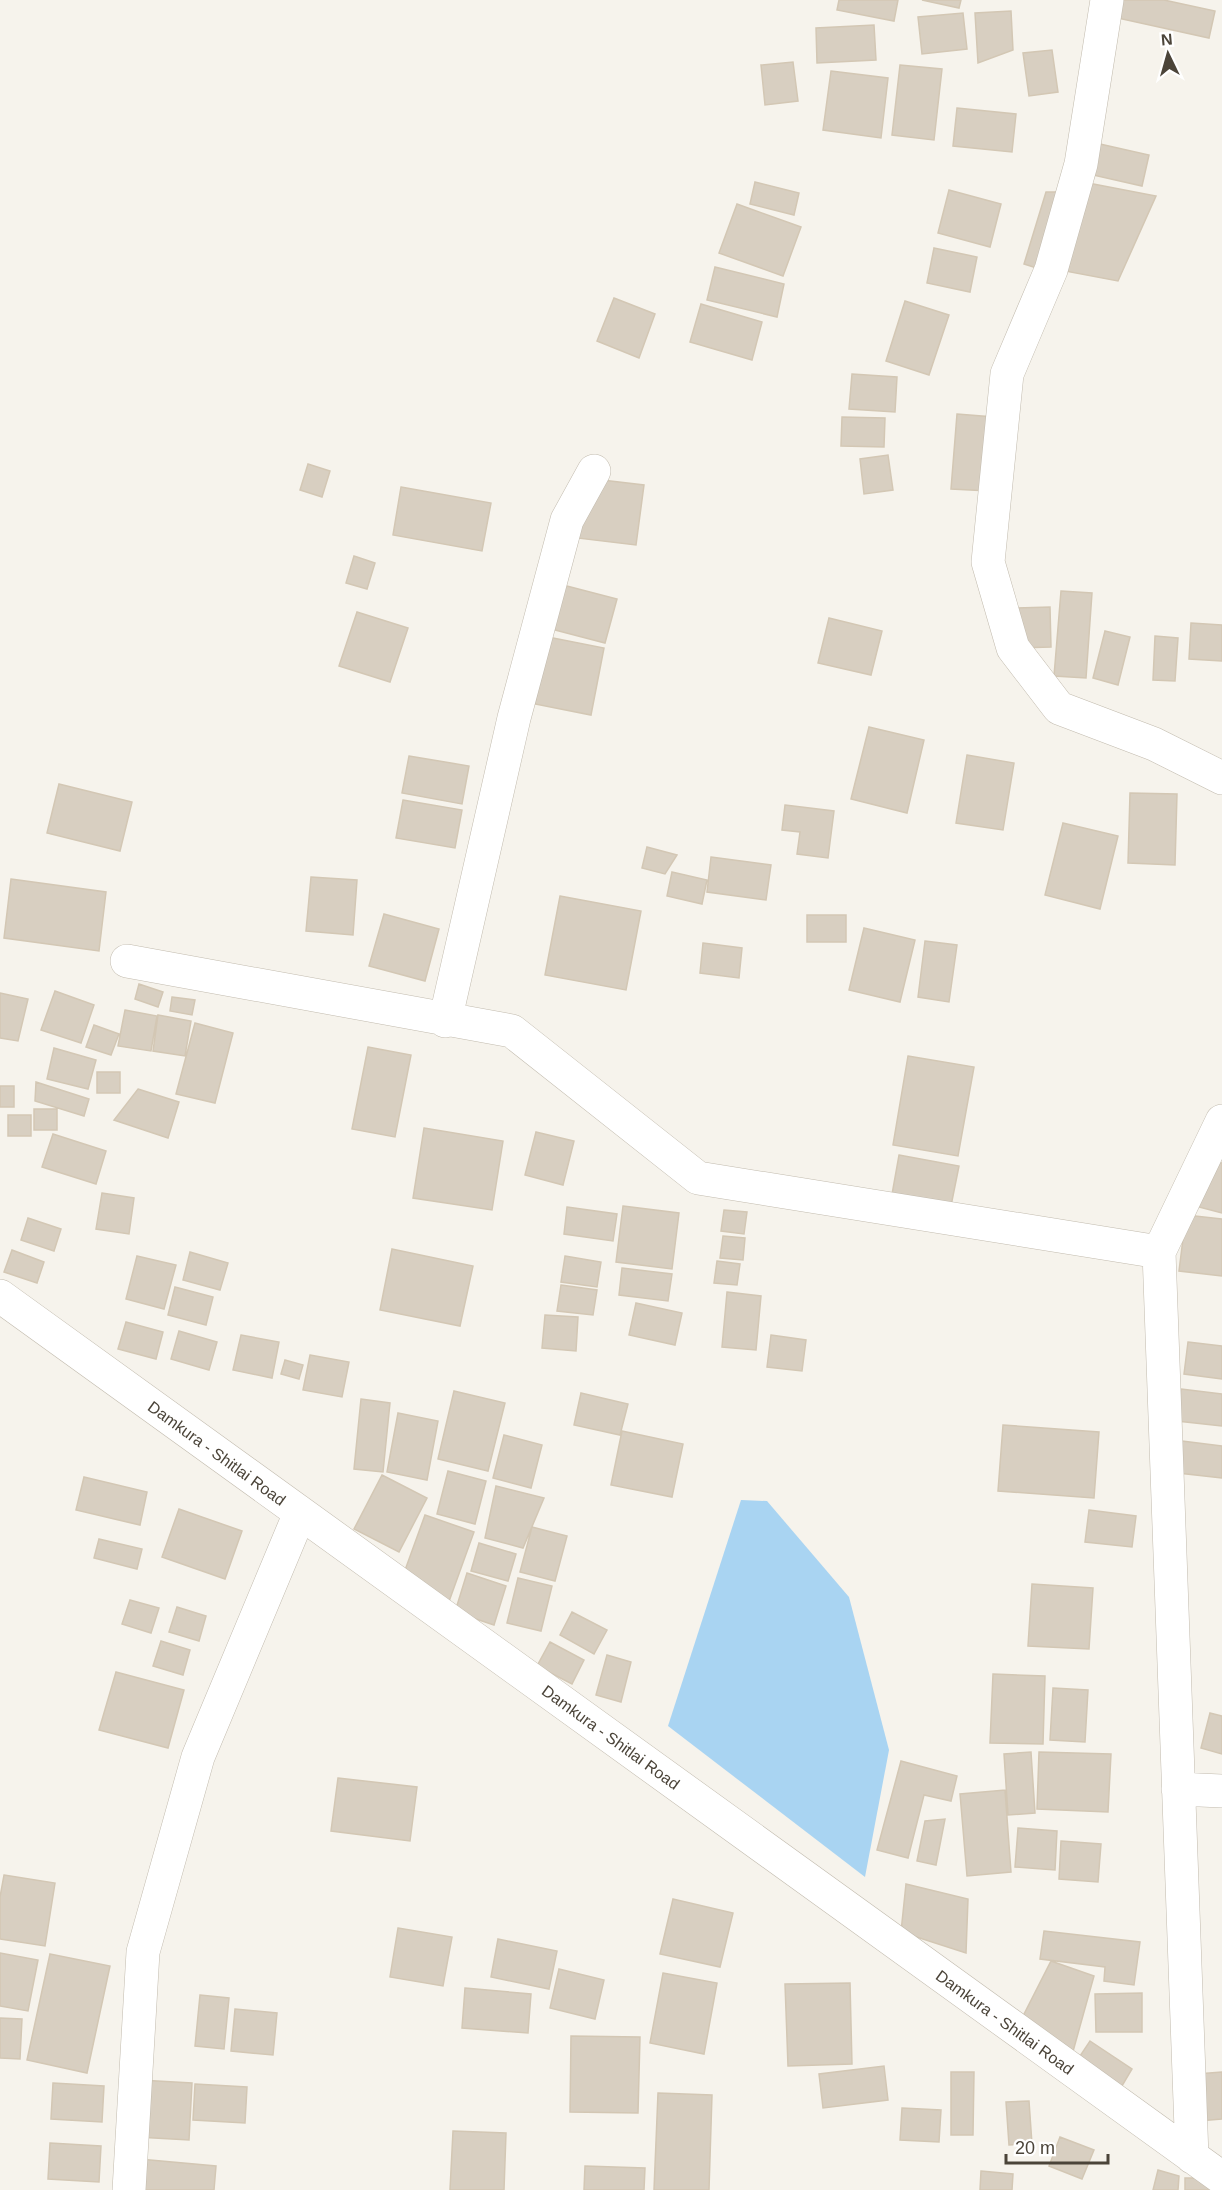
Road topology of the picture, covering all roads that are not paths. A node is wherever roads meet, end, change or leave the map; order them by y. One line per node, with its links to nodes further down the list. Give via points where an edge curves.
1 (1107, 0): 3 (street, via 1082,164 1051,270 1007,374 988,562 1013,648 1059,708 1154,744)
2 (594, 471): 5 (street, via 567,520 514,718)
3 (1222, 778)
4 (127, 961): 5 (street)
5 (445, 1021): 7 (street, via 512,1031 698,1178)
6 (1222, 1121): 7 (street)
7 (1159, 1252): 10 (street)
8 (0, 1296): 9 (street, Damkura - Shitlai Road)
9 (300, 1513): 12 (street, Damkura - Shitlai Road); 14 (street, via 198,1757 143,1952)
10 (1178, 1789): 11 (street); 12 (street)
11 (1222, 1791)
12 (1192, 2157): 13 (street, Damkura - Shitlai Road)
13 (1222, 2178)
14 (129, 2190)

